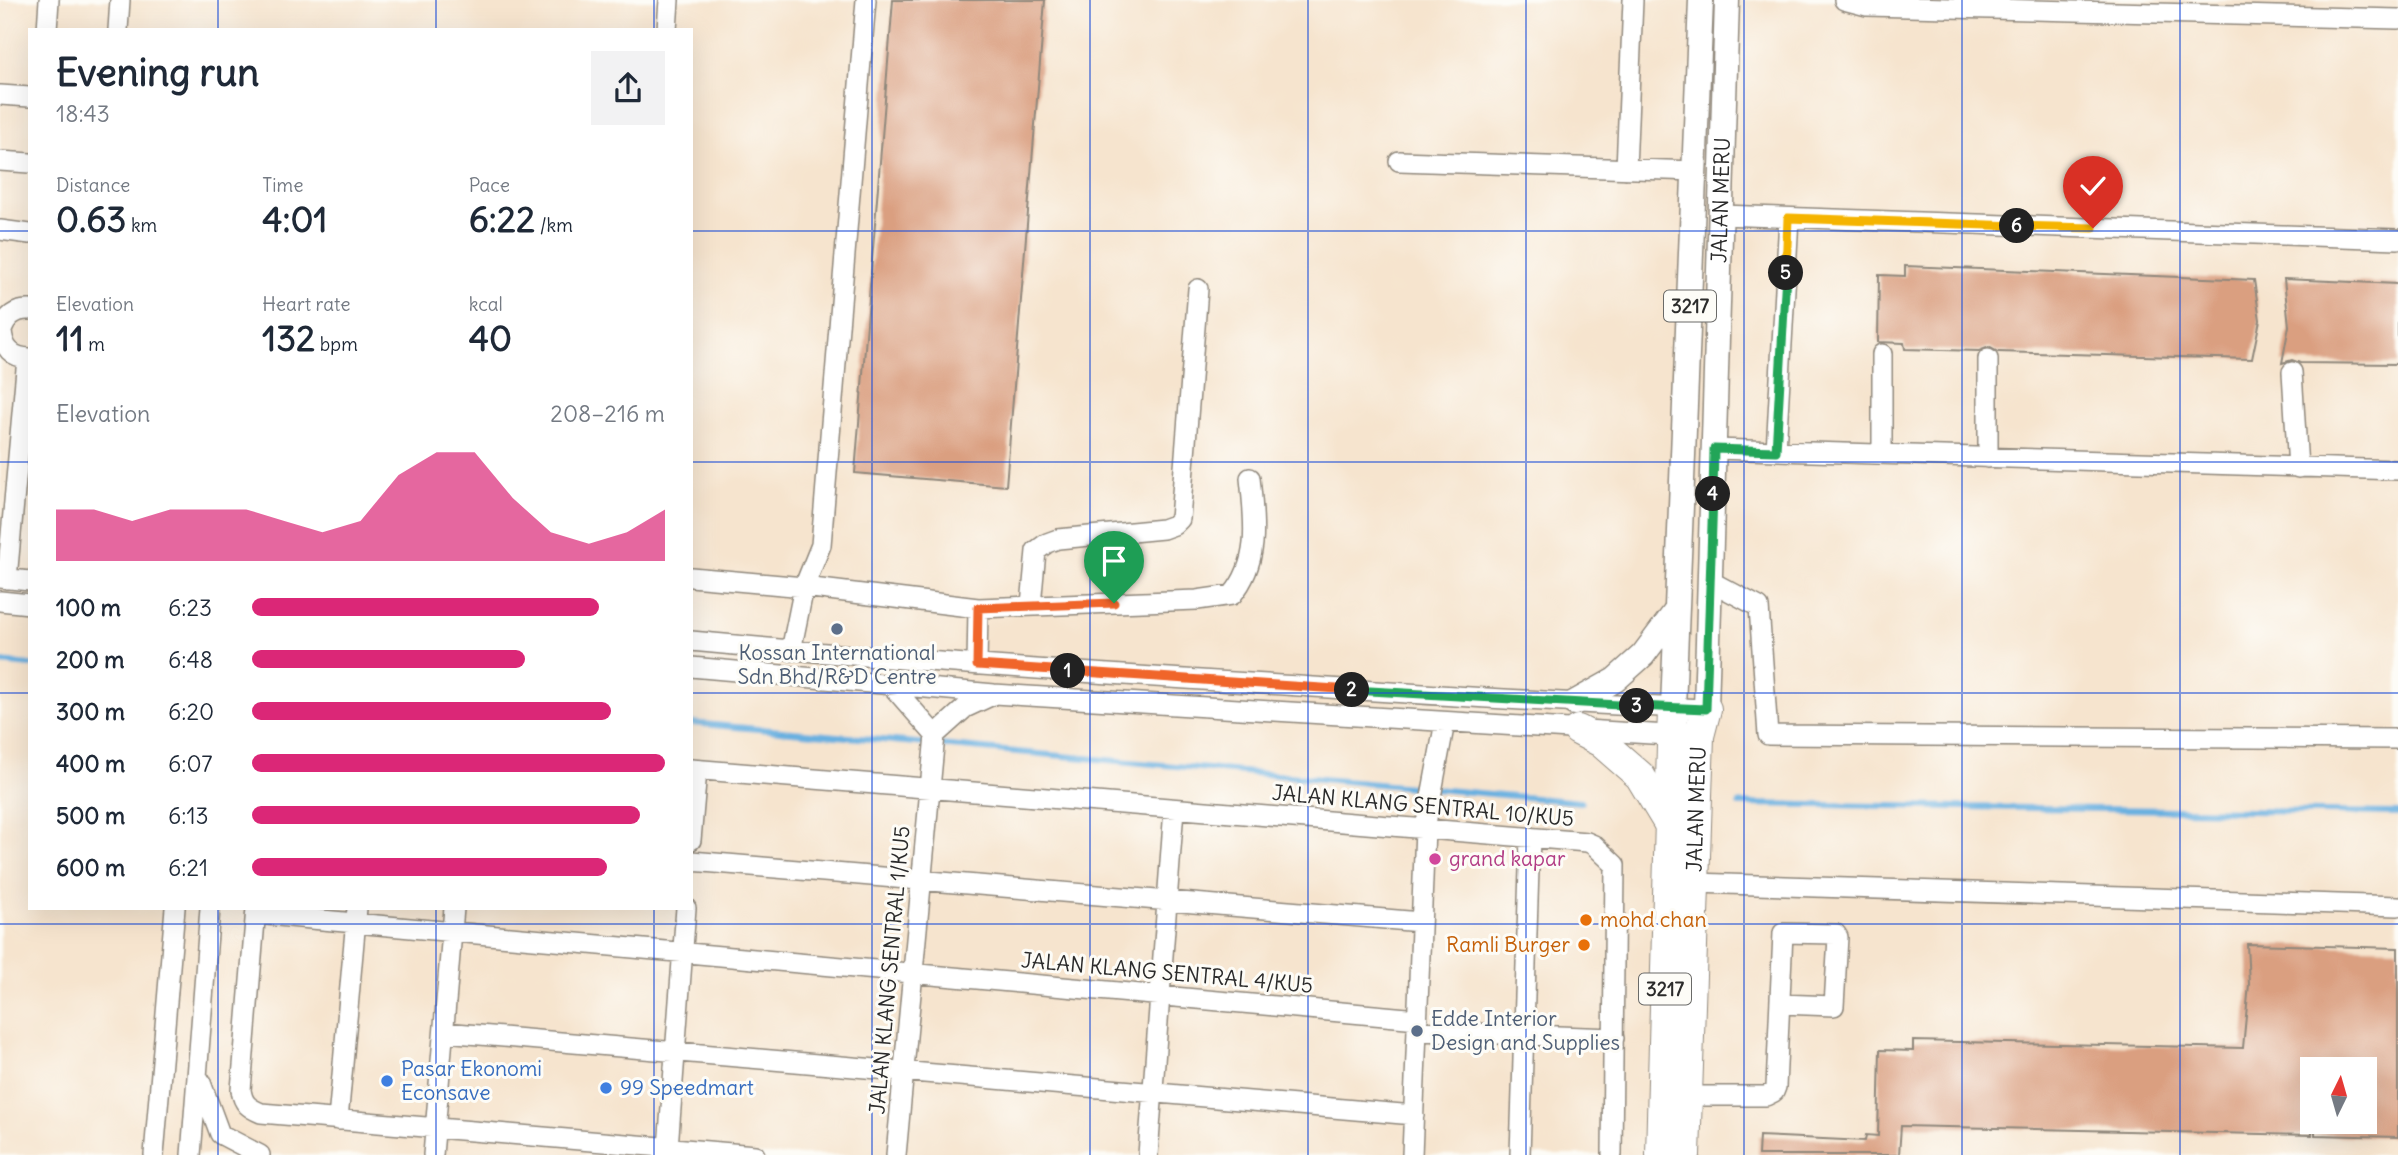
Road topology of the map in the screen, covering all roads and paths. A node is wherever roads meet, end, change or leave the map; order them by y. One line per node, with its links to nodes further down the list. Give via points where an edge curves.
1 (49, 0): 10 (street)
2 (120, 0): 11 (street)
3 (669, 0): 12 (street)
4 (866, 0): 43 (street, via 821,545)
5 (1633, 0): 18 (street)
6 (1701, 0): 19 (main road, JALAN MERU / 3217)
7 (1727, 0): 20 (main road, JALAN MERU / 3217)
8 (1844, 0): 9 (street, via 1867,6)
9 (2398, 19)
10 (47, 28)
11 (118, 28)
12 (667, 28)
13 (0, 95): 14 (street)
14 (28, 97)
15 (0, 161): 17 (street)
16 (1399, 161): 18 (street)
17 (28, 163)
18 (1626, 169): 19 (street)
19 (1696, 171): 48 (main road, JALAN MERU / 3217)
20 (1721, 215): 21 (street); 32 (main road, JALAN MERU / 3217)
21 (1788, 218): 24 (street); 33 (street)
22 (0, 230): 23 (street)
23 (28, 234)
24 (2398, 239)
25 (1198, 289): 46 (street, via 1180,519 1163,529 1047,543 1036,551)
26 (28, 310): 28 (street, via 10,315 2,330 5,347)
27 (1882, 354): 34 (street)
28 (28, 358)
29 (1988, 359): 35 (street)
30 (28, 367): 40 (street)
31 (2292, 372): 36 (street)
32 (1714, 449): 33 (street); 42 (main road, JALAN MERU / 3217)
33 (1776, 451): 34 (street)
34 (1882, 454): 35 (street)
35 (1989, 458): 36 (street)
36 (2298, 468): 37 (street)
37 (2398, 470)
38 (1250, 478): 46 (street, via 1255,531 1252,554 1232,594 1197,600)
39 (693, 577): 43 (street)
40 (4, 579): 41 (street)
41 (28, 581)
42 (1710, 581): 57 (main road, JALAN MERU / 3217); 59 (street, via 1759,607 1768,735)
43 (804, 587): 47 (street); 50 (street)
44 (0, 601): 45 (street)
45 (28, 604)
46 (1031, 606): 47 (street)
47 (978, 608): 51 (street)
48 (1676, 611): 55 (main road, via 1643,654); 57 (main road, JALAN MERU / 3217)
49 (693, 641): 50 (street)
50 (791, 650): 51 (street)
51 (977, 665): 55 (street)
52 (693, 667): 53 (street)
53 (892, 686): 54 (street); 58 (street)
54 (994, 694): 56 (street); 58 (street, via 965,708)
55 (1576, 717): 56 (street); 57 (street); 57 (street); 64 (highway, via 1640,776)
56 (1445, 722): 65 (street)
57 (1688, 722): 64 (highway, JALAN MERU / 3217); 69 (highway, JALAN MERU / 3217)
58 (934, 735): 61 (street, JALAN KLANG SENTRAL 1/KU5)
59 (2398, 739)
60 (694, 769): 61 (street, JALAN KLANG SENTRAL 10/KU5); 62 (street)
61 (930, 788): 63 (street, JALAN KLANG SENTRAL 10/KU5); 68 (street, JALAN KLANG SENTRAL 1/KU5)
62 (693, 793)
63 (1174, 808): 65 (street, JALAN KLANG SENTRAL 10/KU5); 70 (street)
64 (1670, 824): 107 (highway, JALAN MERU / 3217)
65 (1425, 829): 66 (street, JALAN KLANG SENTRAL 10/KU5); 78 (street)
66 (1530, 837): 86 (street); 87 (street, JALAN KLANG SENTRAL 10/KU5, via 1587,842 1615,866)
67 (693, 862): 68 (street)
68 (922, 881): 70 (street); 81 (street, JALAN KLANG SENTRAL 1/KU5)
69 (1694, 883): 71 (street); 92 (highway, JALAN MERU / 3217)
70 (1167, 901): 78 (street); 82 (street)
71 (2398, 906)
72 (175, 910): 97 (street)
73 (210, 910): 90 (street)
74 (454, 910): 79 (street)
75 (686, 910): 80 (street)
76 (256, 911): 77 (street, JALAN KLANG SENTRAL 4/KU5); 94 (street, via 243,1101 261,1114)
77 (357, 916): 79 (street, JALAN KLANG SENTRAL 4/KU5); 94 (street)
78 (1421, 922): 84 (street)
79 (452, 932): 80 (street, JALAN KLANG SENTRAL 4/KU5); 85 (street)
80 (682, 952): 81 (street, JALAN KLANG SENTRAL 4/KU5); 88 (street)
81 (912, 973): 82 (street, JALAN KLANG SENTRAL 4/KU5); 89 (street, JALAN KLANG SENTRAL 1/KU5)
82 (1160, 995): 84 (street, JALAN KLANG SENTRAL 4/KU5); 91 (street)
83 (1780, 1004): 83 (street, via 1783,933 1836,934 1834,1006); 92 (street, via 1774,1092 1766,1096)
84 (1417, 1025): 86 (street, JALAN KLANG SENTRAL 4/KU5); 93 (street)
85 (444, 1032): 88 (street); 95 (street)
86 (1523, 1035): 87 (street, JALAN KLANG SENTRAL 4/KU5); 105 (street)
87 (1614, 1038): 106 (street, JALAN KLANG SENTRAL 10/KU5)
88 (675, 1052): 89 (street); 96 (street)
89 (904, 1071): 91 (street); 102 (street, JALAN KLANG SENTRAL 1/KU5)
90 (198, 1075): 98 (street); 99 (street, via 220,1135)
91 (1152, 1093): 93 (street); 103 (street)
92 (1688, 1096): 108 (highway, JALAN MERU / 3217)
93 (1414, 1115): 104 (street)
94 (338, 1120): 95 (street)
95 (436, 1128): 96 (street); 100 (street)
96 (668, 1148): 101 (street)
97 (154, 1155)
98 (194, 1155)
99 (260, 1155)
100 (433, 1155)
101 (755, 1155)
102 (897, 1155)
103 (1148, 1155)
104 (1412, 1155)
105 (1520, 1155)
106 (1612, 1155)
107 (1661, 1155)
108 (1685, 1155)

